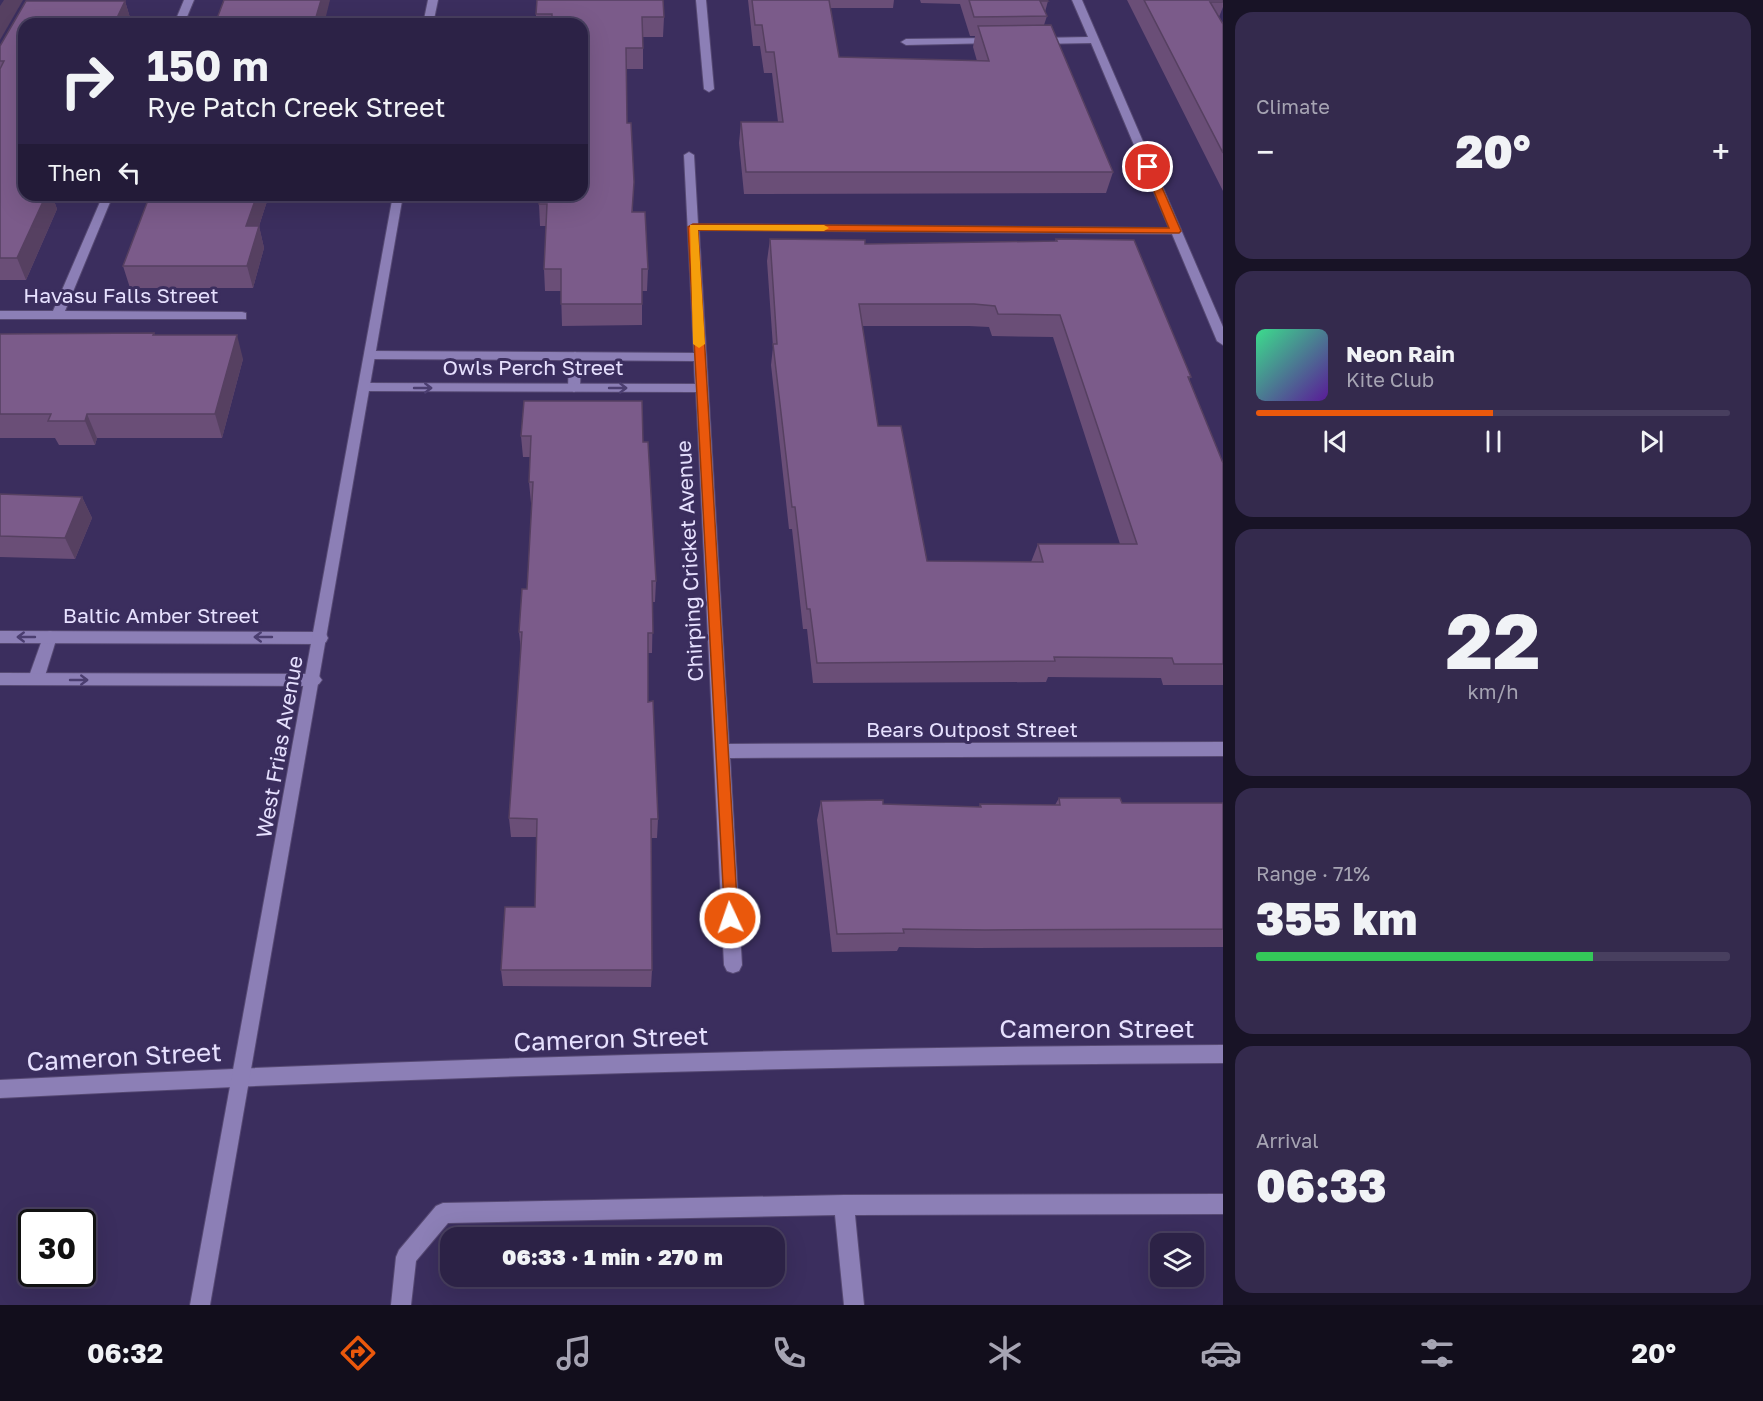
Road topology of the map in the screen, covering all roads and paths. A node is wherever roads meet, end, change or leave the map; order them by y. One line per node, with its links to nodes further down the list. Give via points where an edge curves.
1 (189, 0): 5 (street)
2 (433, 0): 6 (street)
3 (701, 0): 11 (street)
4 (1077, 0): 7 (street)
5 (182, 18)
6 (429, 18)
7 (1094, 40): 9 (street); 16 (street)
8 (1000, 41): 10 (street)
9 (1023, 41)
10 (906, 42)
11 (709, 89)
12 (689, 155): 15 (street, Chirping Cricket Avenue)
13 (106, 201): 18 (street)
14 (397, 201): 21 (street, West Frias Avenue)
15 (693, 227): 16 (street); 23 (street, Chirping Cricket Avenue)
16 (1176, 231): 20 (street)
17 (0, 315): 18 (street, Havasu Falls Street)
18 (58, 315): 19 (street, Havasu Falls Street)
19 (242, 316)
20 (1223, 341)
21 (370, 355): 22 (street, Owls Perch Street); 24 (street, West Frias Avenue)
22 (575, 356): 23 (street, Owls Perch Street); 25 (street)
23 (700, 357): 26 (street, Chirping Cricket Avenue)
24 (365, 387): 25 (street, Owls Perch Street, one-way to 25); 29 (street, West Frias Avenue)
25 (574, 388): 26 (street, Owls Perch Street, one-way to 26)
26 (702, 388): 34 (street, Chirping Cricket Avenue)
27 (0, 637): 28 (street, Baltic Amber Street, one-way to 27)
28 (50, 637): 29 (street, Baltic Amber Street, one-way to 28); 31 (street)
29 (321, 638): 32 (street, West Frias Avenue)
30 (0, 680): 31 (street)
31 (36, 680): 32 (street, one-way to 32)
32 (314, 680): 37 (street, West Frias Avenue)
33 (1223, 748): 34 (street, Bears Outpost Street)
34 (722, 751): 35 (street, Chirping Cricket Avenue)
35 (733, 965)
36 (1223, 1054): 37 (street, Cameron Street, via 929,1055)
37 (242, 1076): 38 (street, Cameron Street); 41 (street, West Frias Avenue)
38 (0, 1089)
39 (1223, 1204): 40 (street)
40 (844, 1205): 42 (street, via 443,1213 406,1257); 43 (street)
41 (200, 1305)
42 (401, 1305)
43 (854, 1305)

